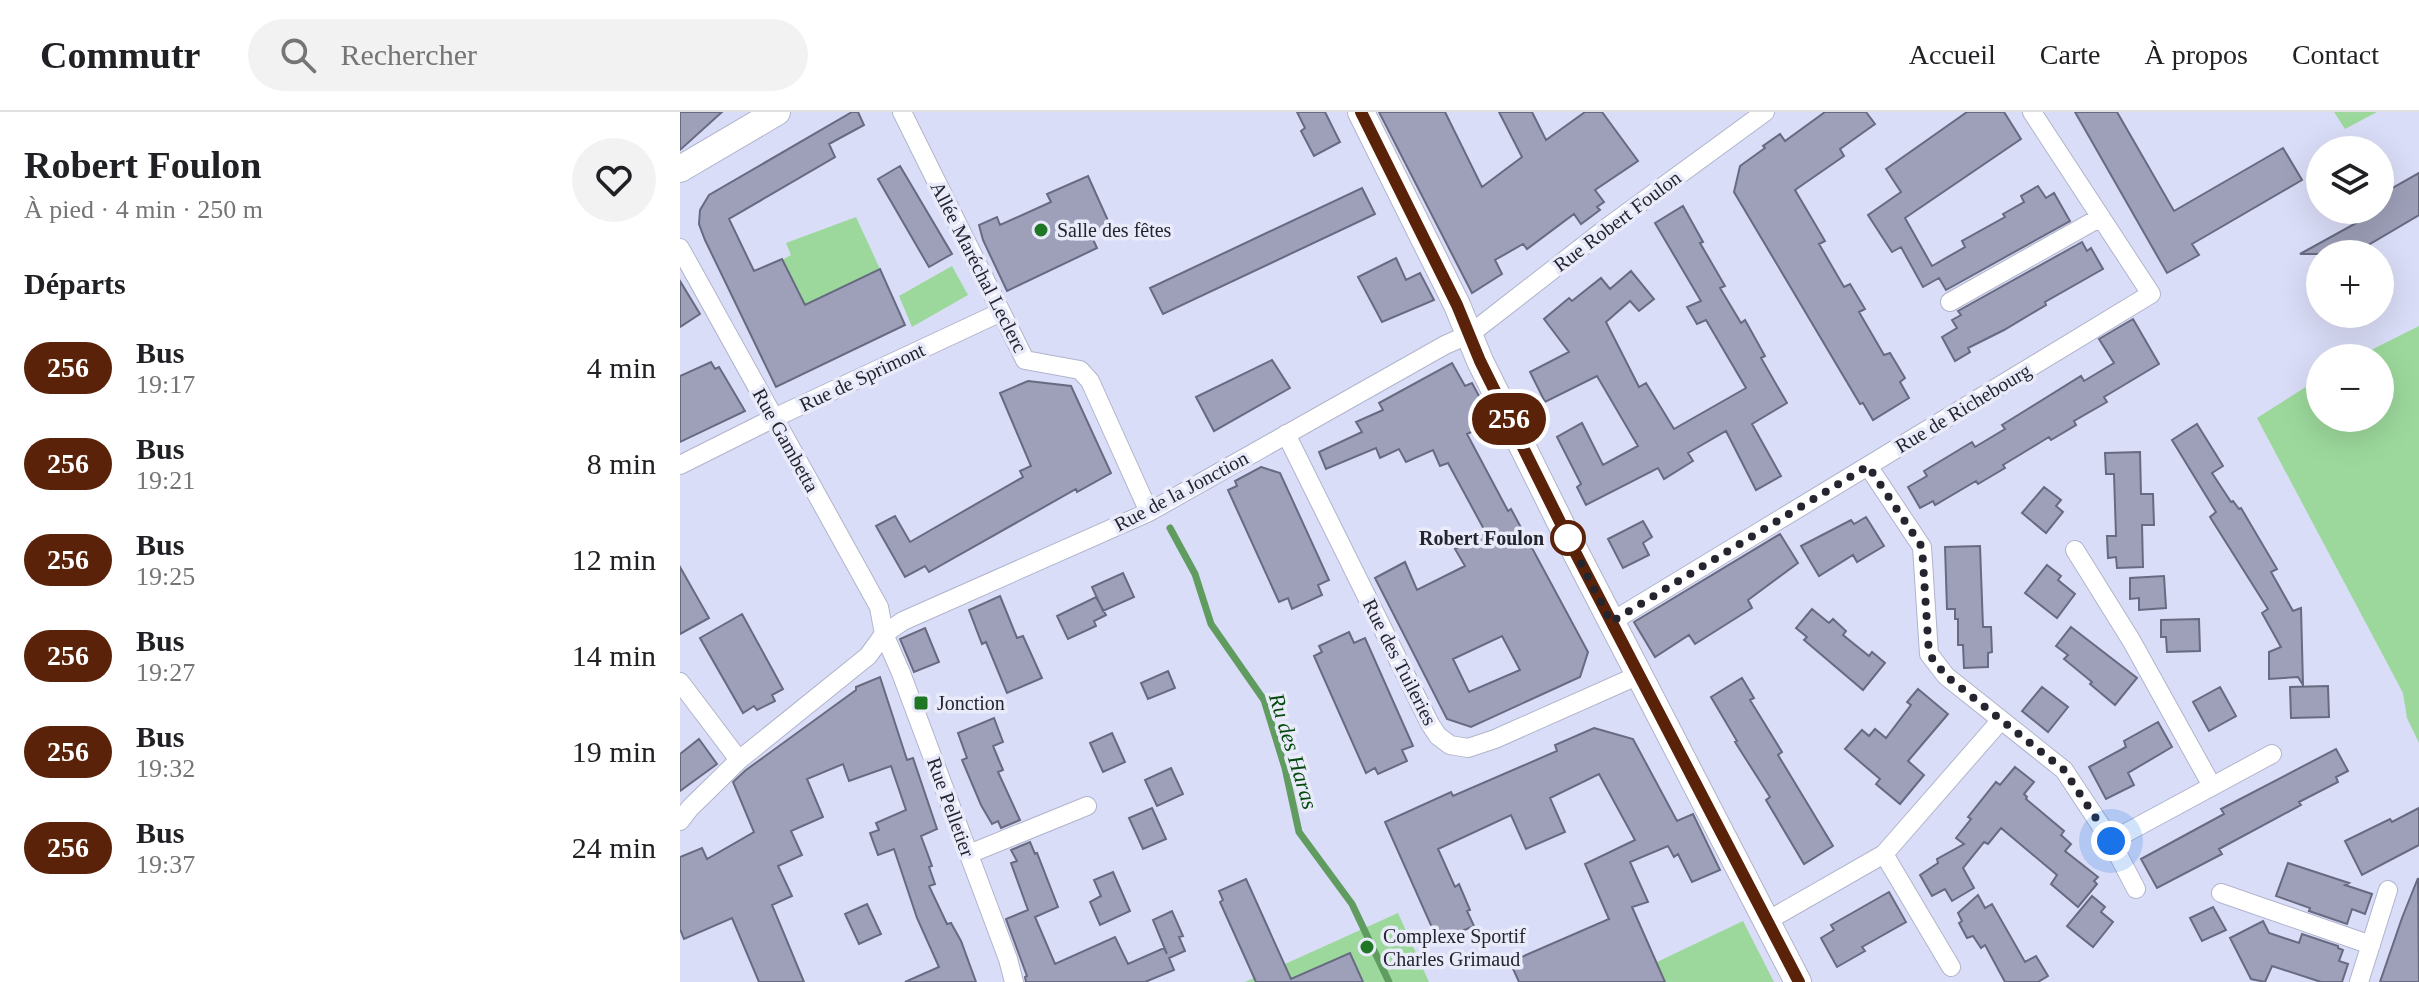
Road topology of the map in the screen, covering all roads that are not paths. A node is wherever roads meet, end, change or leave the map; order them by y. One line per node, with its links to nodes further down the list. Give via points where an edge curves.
1 (777, 112): 6 (street)
2 (902, 112): 10 (street, Allée Maréchal Leclerc)
3 (1361, 112): 11 (street)
4 (1765, 112): 11 (street, Rue Robert Foulon)
5 (2032, 112): 7 (street)
6 (680, 169)
7 (2101, 217): 9 (street); 15 (street, Rue de Richebourg, via 2151,294)
8 (680, 248): 12 (street, Rue Gambetta)
9 (1950, 302)
10 (1001, 312): 12 (street, Rue de Sprimont); 16 (street, Allée Maréchal Leclerc, via 1025,360 1080,370 1090,381)
11 (1470, 334): 13 (street, Rue de la Jonction); 18 (street)
12 (774, 418): 14 (street, Rue de Sprimont); 19 (street, Rue Gambetta, via 879,607)
13 (1286, 434): 16 (street, Rue de la Jonction); 20 (street, Rue des Tuileries, via 1430,724 1450,745 1468,748 1495,739)
14 (680, 465)
15 (1868, 466): 18 (street, Rue de Richebourg); 22 (street, via 1922,547 1929,654 1946,676)
16 (1149, 512): 19 (street, Rue de la Jonction)
17 (2075, 550): 25 (street)
18 (1611, 622): 20 (street)
19 (884, 634): 24 (street, Rue de la Jonction, via 868,656); 29 (street, Rue Pelletier)
20 (1639, 675): 34 (street)
21 (680, 682): 24 (street)
22 (2001, 720): 28 (street, via 2064,770); 30 (street)
23 (2272, 754): 25 (street)
24 (739, 760): 27 (street, Rue de la Jonction)
25 (2212, 786): 28 (street)
26 (1087, 806): 29 (street)
27 (680, 821)
28 (2111, 841): 31 (street)
29 (969, 854): 37 (street, Rue Pelletier)
30 (1884, 854): 34 (street); 36 (street)
31 (2136, 889)
32 (2388, 890): 35 (street)
33 (2221, 893): 35 (street)
34 (1767, 921): 38 (street)
35 (2371, 945): 39 (street)
36 (1951, 967)
37 (1014, 982)
38 (1798, 982)
39 (2359, 982)

